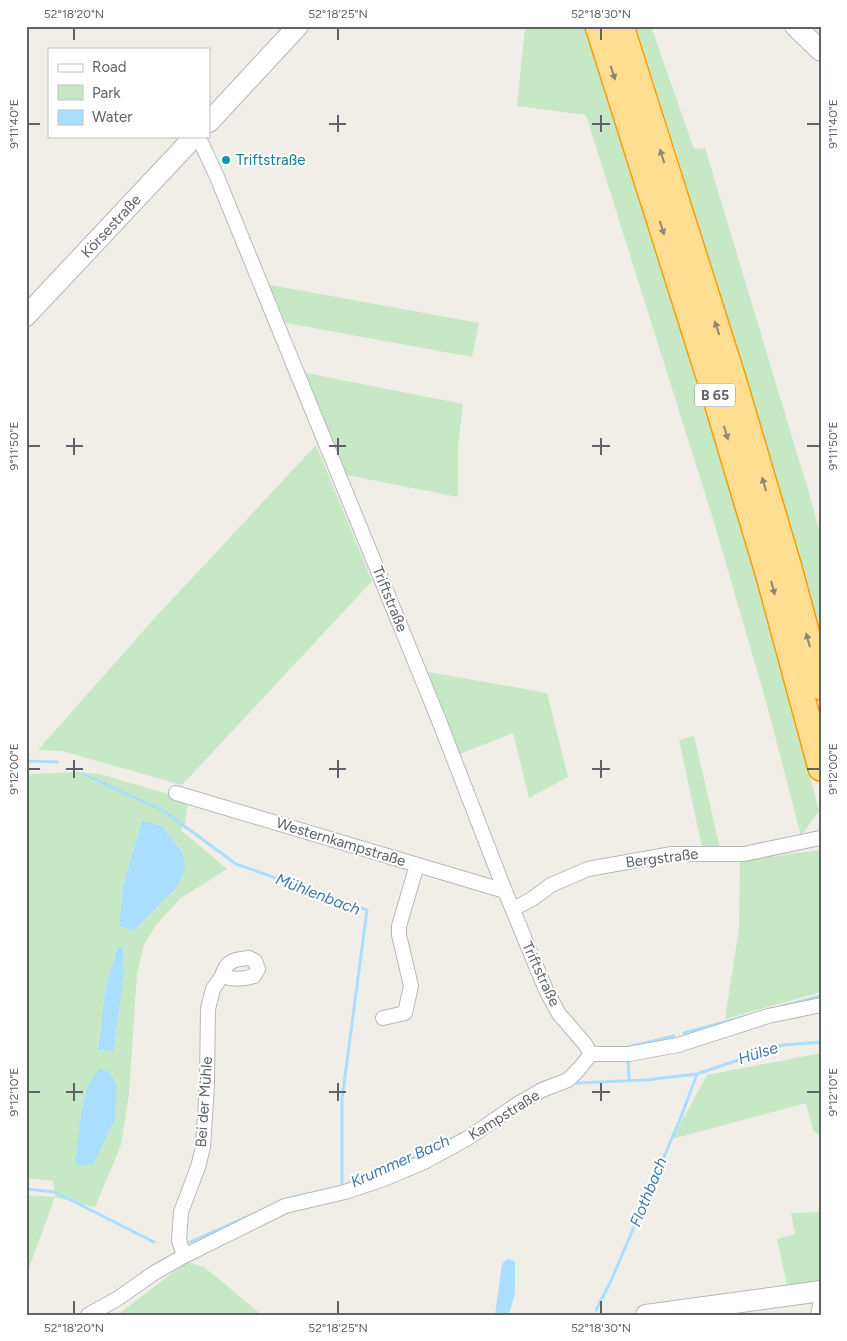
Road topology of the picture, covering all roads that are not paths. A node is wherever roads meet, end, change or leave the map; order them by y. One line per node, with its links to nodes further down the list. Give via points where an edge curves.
1 (298, 26): 6 (street)
2 (598, 26): 11 (highway, B 65, one-way to 11, via 727,436)
3 (621, 26): 10 (highway, B 65, one-way to 3, via 734,382)
4 (796, 26): 5 (street)
5 (821, 51)
6 (210, 121)
7 (194, 138): 9 (street, Körsestraße)
8 (197, 138): 15 (street, Triftstraße, via 217,177 431,699)
9 (26, 316)
10 (821, 687)
11 (821, 768)
12 (176, 793): 14 (street, Westernkampstraße)
13 (820, 838): 16 (street, Bergstraße, via 744,854 672,854 588,869 551,885)
14 (417, 865): 15 (street, Westernkampstraße); 19 (street, via 399,926 411,986 405,1013)
15 (505, 891): 16 (street, Triftstraße)
16 (512, 909): 20 (street, Triftstraße, via 559,1014)
17 (222, 976): 21 (street, Bei der Mühle, via 213,989 208,1008 203,1147 181,1212 179,1240)
18 (821, 1005): 20 (street, via 768,1016 678,1045 629,1054)
19 (383, 1018)
20 (591, 1054): 21 (street, Kampstraße, via 568,1080 542,1090 424,1162 345,1192 285,1206)
21 (184, 1256): 24 (street, Kampstraße)
22 (821, 1291): 25 (street)
23 (821, 1300): 26 (street)
24 (88, 1315)
25 (646, 1315)
26 (818, 1315)

